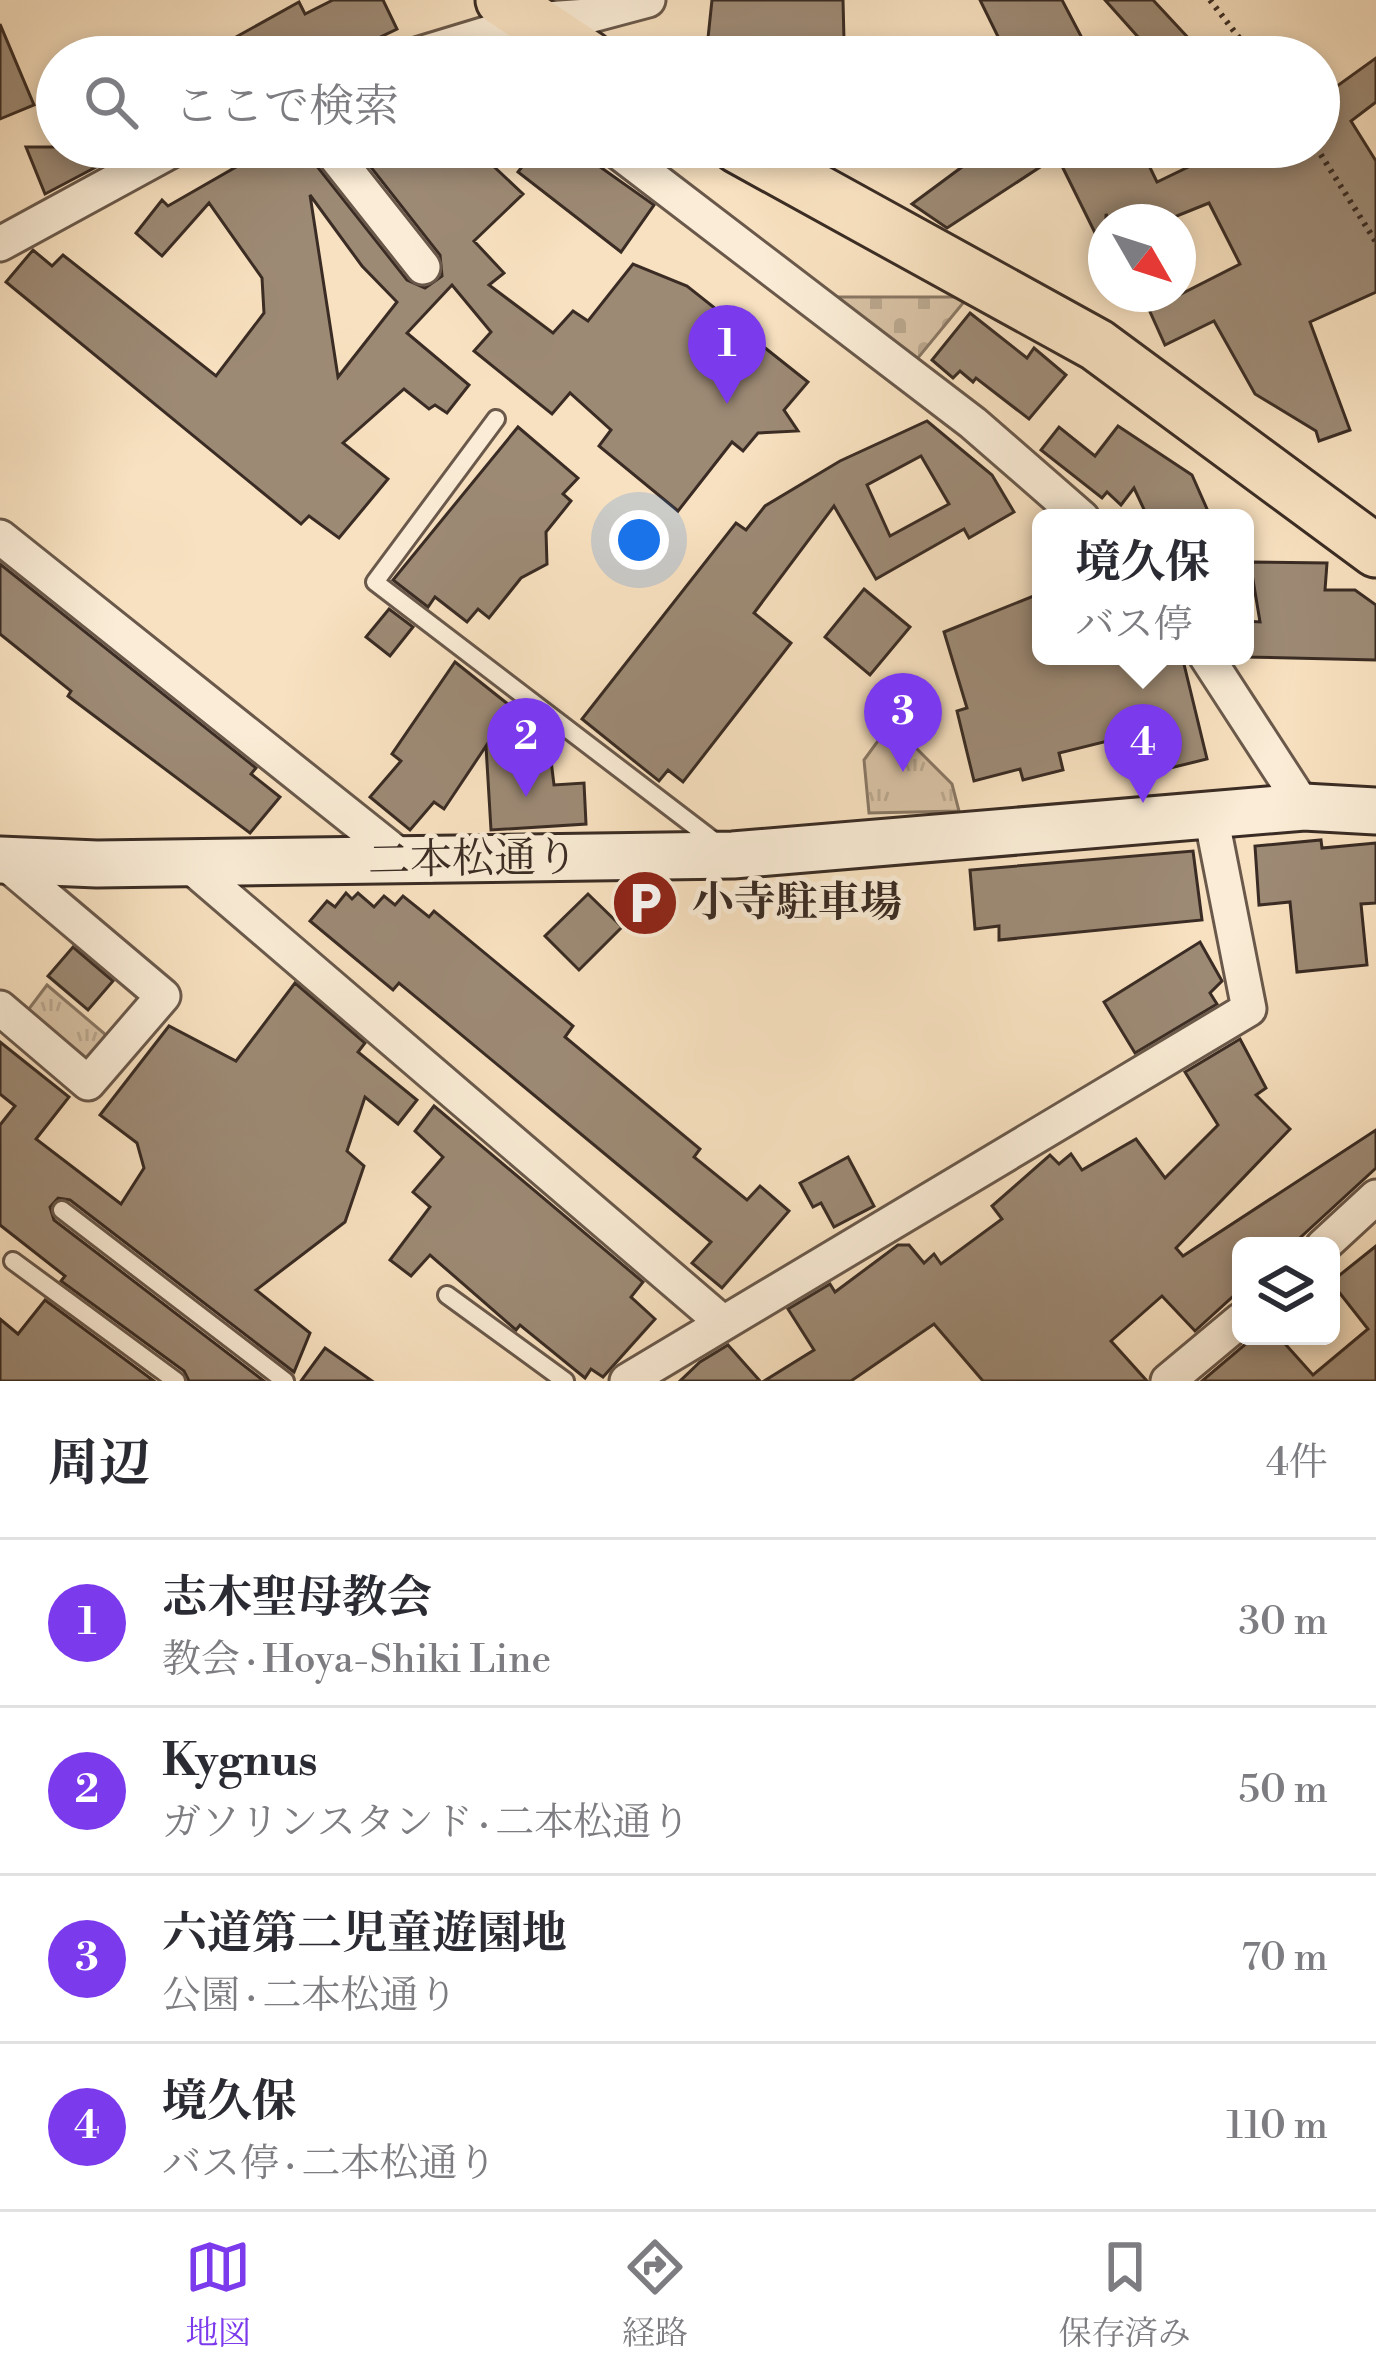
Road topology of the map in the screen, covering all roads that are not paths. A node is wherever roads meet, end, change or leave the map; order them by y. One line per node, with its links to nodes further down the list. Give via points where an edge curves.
1 (648, 0): 2 (street)
2 (512, 26): 3 (street)
3 (479, 36)
4 (139, 168): 8 (street)
5 (345, 168): 9 (street)
6 (639, 168): 11 (street, via 973,423)
7 (776, 168): 13 (main road, via 1097,345)
8 (0, 244)
9 (423, 267)
10 (496, 419): 18 (lane, via 375,581)
11 (1072, 509)
12 (0, 537): 20 (street)
13 (1376, 551)
14 (1212, 665): 15 (street)
15 (1304, 807): 16 (street, 二本松通り); 17 (street, 二本松通り)
16 (1371, 811)
17 (1211, 816): 18 (street, 二本松通り); 28 (street, via 1249,1009)
18 (734, 855): 20 (street, 二本松通り)
19 (1, 860): 21 (street, 二本松通り); 22 (street, via 163,996 88,1083)
20 (406, 861): 21 (street, 二本松通り)
21 (188, 863): 28 (street)
22 (0, 1008)
23 (1376, 1197): 25 (street)
24 (62, 1210): 32 (lane)
25 (1333, 1237)
26 (13, 1261): 31 (lane)
27 (447, 1295): 33 (lane)
28 (722, 1322): 30 (street)
29 (1232, 1328): 35 (street)
30 (668, 1370): 34 (street)
31 (176, 1381)
32 (285, 1381)
33 (566, 1381)
34 (627, 1381)
35 (1168, 1381)

